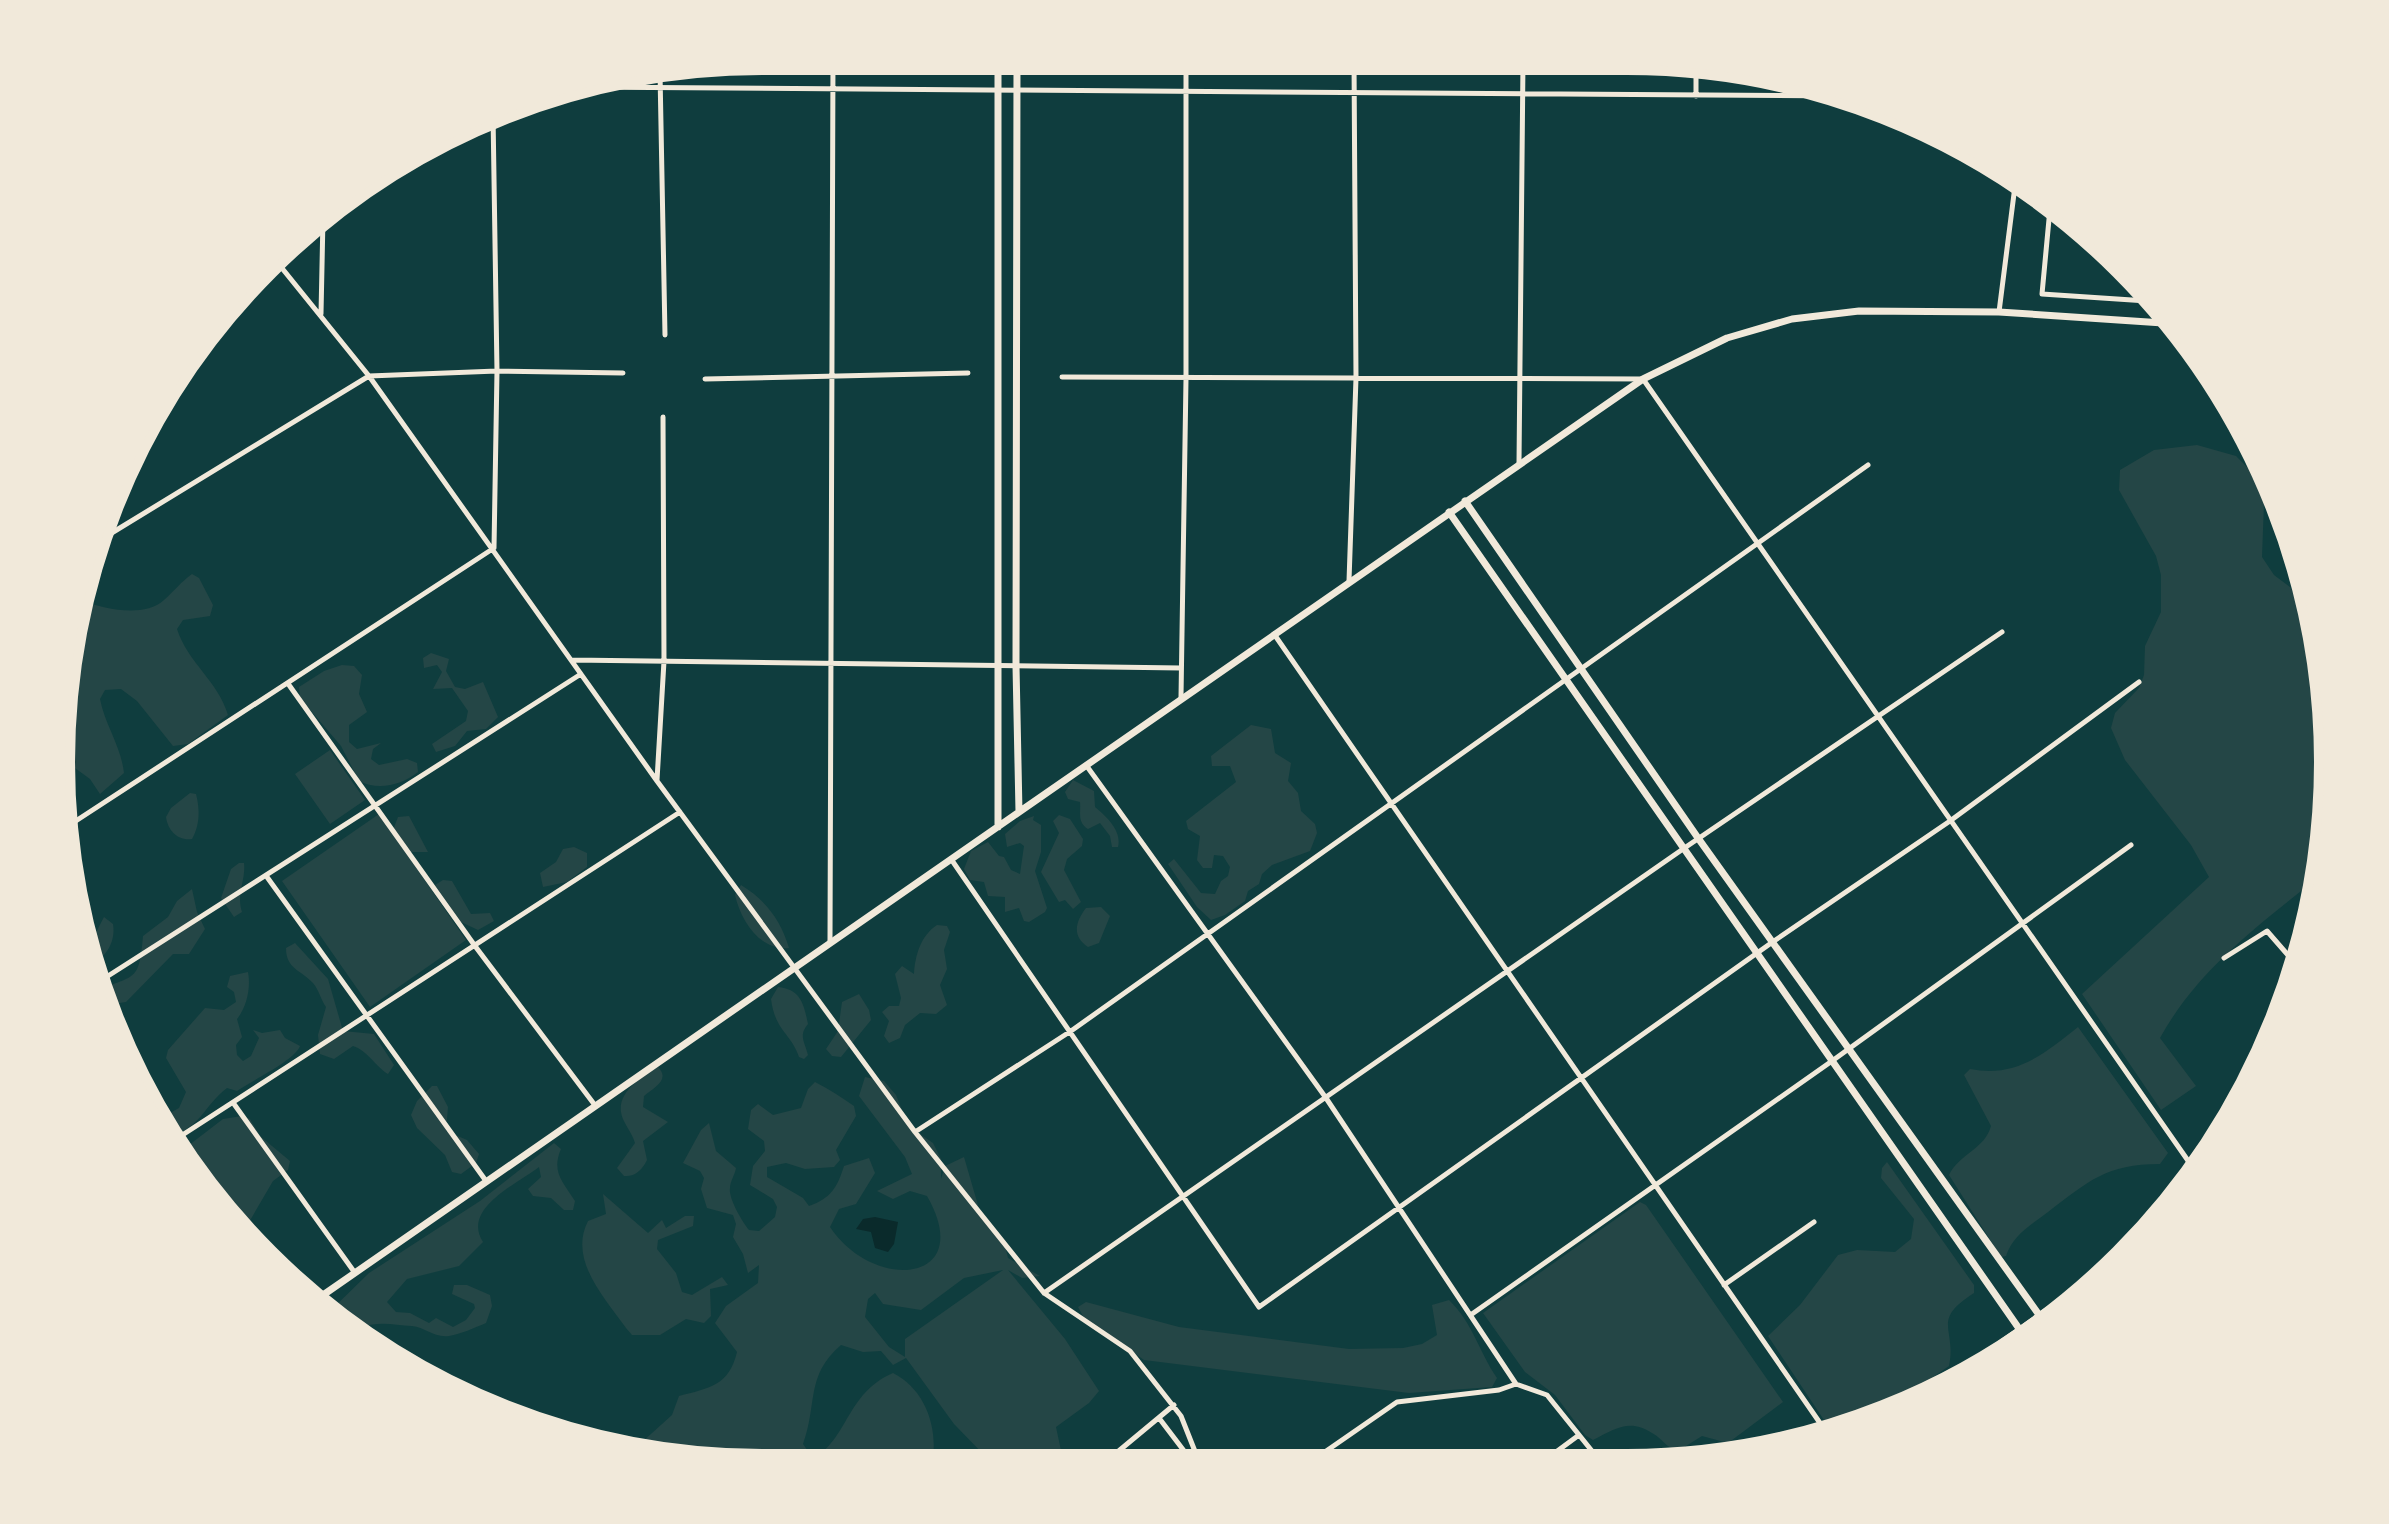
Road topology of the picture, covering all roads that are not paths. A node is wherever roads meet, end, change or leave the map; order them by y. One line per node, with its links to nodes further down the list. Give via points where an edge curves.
1 (833, 70): 13 (street)
2 (998, 70): 11 (street)
3 (1017, 70): 12 (street)
4 (1186, 70): 15 (street)
5 (1354, 70): 14 (street)
6 (1523, 70): 16 (street)
7 (1696, 74): 17 (street)
8 (660, 78): 10 (street)
9 (609, 87): 10 (street)
10 (659, 88): 13 (street); 28 (street)
11 (998, 88): 12 (street); 13 (street); 54 (street)
12 (1017, 88): 15 (street); 55 (street)
13 (833, 89): 34 (street)
14 (1354, 92): 15 (street); 16 (street); 35 (street)
15 (1186, 93): 37 (street)
16 (1523, 93): 17 (street); 39 (street)
17 (1696, 96): 18 (street)
18 (1813, 96)
19 (493, 125): 29 (street)
20 (2015, 189): 25 (street)
21 (2049, 214): 24 (street, via 2042,294)
22 (323, 228): 26 (street)
23 (280, 266): 26 (street)
24 (2142, 301)
25 (1999, 312): 27 (street); 38 (street, via 1929,309 1792,319 1727,338)
26 (321, 315): 32 (street)
27 (2161, 323)
28 (665, 335)
29 (497, 371): 30 (street); 32 (street); 47 (street)
30 (623, 373)
31 (968, 373): 34 (street)
32 (369, 376): 45 (street); 47 (street)
33 (1062, 377): 37 (street)
34 (832, 378): 36 (street); 53 (street)
35 (1356, 378): 37 (street); 39 (street); 48 (street)
36 (705, 379)
37 (1186, 379): 57 (street)
38 (1643, 379): 39 (street); 41 (street); 46 (street)
39 (1521, 381): 41 (street)
40 (663, 417): 52 (street)
41 (1519, 463): 43 (street)
42 (1868, 465): 46 (street)
43 (1465, 501): 44 (street); 56 (street)
44 (1449, 512): 48 (street); 59 (street)
45 (109, 535)
46 (1757, 546): 56 (street); 63 (street)
47 (494, 548): 51 (street); 61 (street)
48 (1349, 581): 50 (street)
49 (2002, 632): 63 (street)
50 (1274, 633): 62 (street); 66 (street)
51 (571, 660): 52 (street); 58 (street)
52 (664, 661): 53 (street); 65 (street)
53 (830, 662): 54 (street); 80 (street)
54 (996, 666): 55 (street); 72 (street)
55 (1016, 666): 57 (street); 69 (street)
56 (1581, 667): 59 (street); 73 (street)
57 (1181, 668): 62 (street)
58 (581, 674): 65 (street); 67 (street)
59 (1563, 679): 66 (street); 75 (street)
60 (2139, 682): 70 (street)
61 (289, 685): 67 (street); 71 (street)
62 (1181, 697): 64 (street)
63 (1877, 716): 70 (street); 73 (street)
64 (1085, 765): 69 (street); 79 (street)
65 (657, 781): 68 (street)
66 (1390, 803): 79 (street); 87 (street)
67 (375, 806): 77 (street); 82 (street)
68 (680, 812): 82 (street); 86 (street)
69 (1019, 812): 72 (street)
70 (1950, 821): 78 (street); 81 (street)
71 (73, 823)
72 (998, 827): 76 (street)
73 (1698, 838): 75 (street); 81 (street)
74 (2131, 845): 78 (street)
75 (1683, 849): 83 (street); 87 (street)
76 (951, 859): 80 (street); 90 (street)
77 (267, 877): 88 (street); 89 (street)
78 (2021, 924): 91 (street); 99 (street)
79 (1208, 935): 90 (street); 94 (street)
80 (830, 941): 86 (street)
81 (1774, 941): 83 (street); 91 (street)
82 (475, 946): 89 (street); 96 (street)
83 (1756, 954): 92 (street); 93 (street)
84 (2290, 957): 85 (street, via 2267,931)
85 (2224, 958)
86 (795, 965): 96 (street); 97 (street)
87 (1507, 972): 93 (street); 94 (street)
88 (105, 978)
89 (367, 1015): 95 (street); 100 (street)
90 (1071, 1031): 97 (street); 102 (street)
91 (1849, 1049): 92 (street); 111 (street)
92 (1832, 1061): 101 (street); 112 (street)
93 (1581, 1080): 101 (street); 103 (street)
94 (1326, 1098): 102 (street); 103 (street)
95 (234, 1104): 98 (street); 105 (street)
96 (594, 1104): 100 (street)
97 (915, 1132): 107 (street)
98 (181, 1136)
99 (2190, 1163)
100 (486, 1181): 105 (street)
101 (1654, 1185): 106 (street); 110 (street)
102 (1182, 1199): 103 (street, via 1259,1307); 107 (street)
103 (1400, 1207): 110 (street)
104 (1814, 1222): 106 (street)
105 (355, 1273): 108 (street)
106 (1724, 1285): 117 (street)
107 (1044, 1293): 115 (street, via 1130,1351)
108 (322, 1296)
109 (2055, 1305): 111 (street)
110 (1472, 1314): 114 (street)
111 (2040, 1316): 112 (street)
112 (2020, 1330): 113 (street)
113 (1992, 1349)
114 (1516, 1384): 118 (street, via 1547,1395); 122 (street, via 1397,1402)
115 (1174, 1405): 116 (street); 121 (street)
116 (1159, 1418): 119 (street); 120 (street)
117 (1822, 1425)
118 (1579, 1435): 123 (street); 124 (street)
119 (1115, 1454)
120 (1189, 1454)
121 (1194, 1454)
122 (1322, 1454)
123 (1553, 1454)
124 (1594, 1454)

